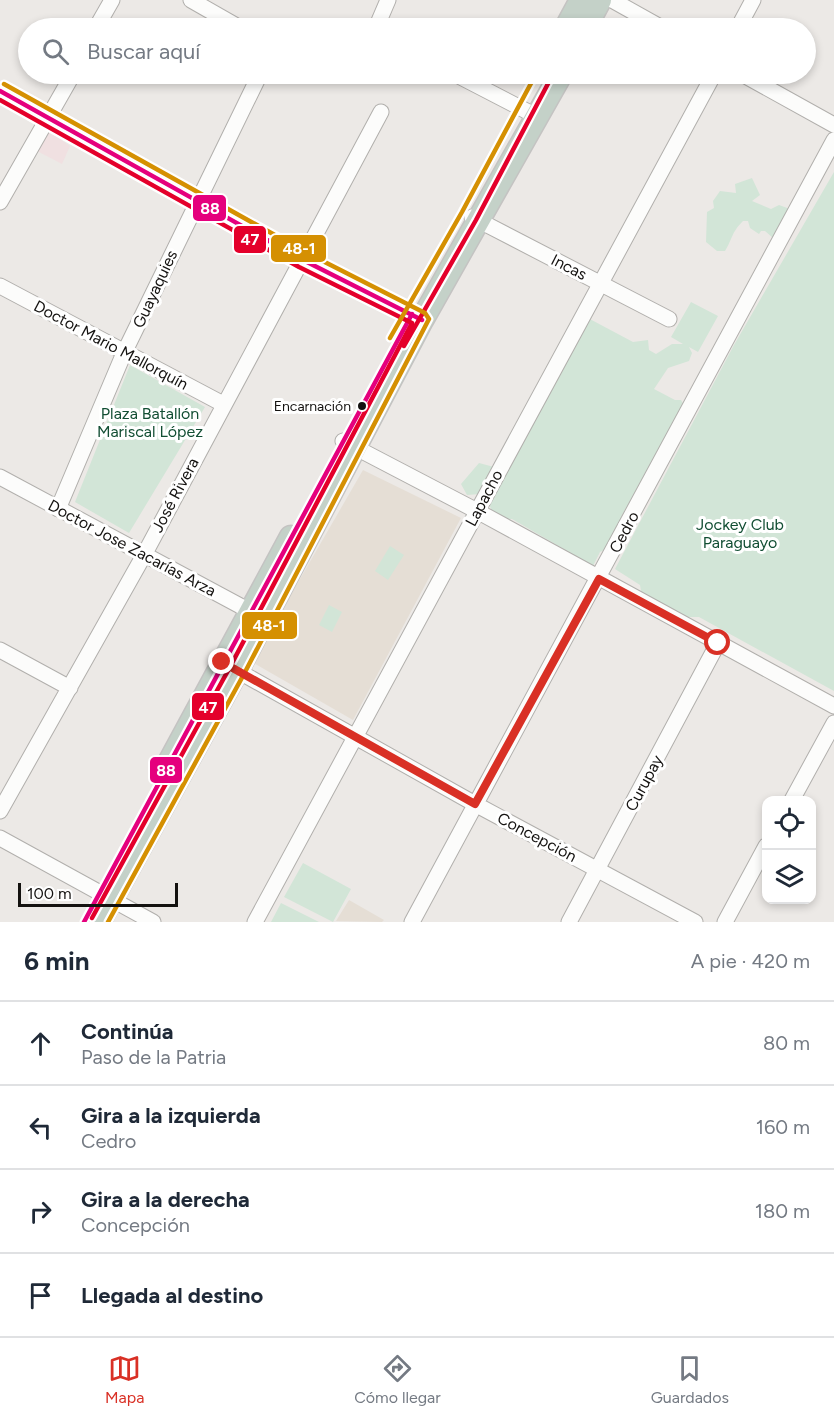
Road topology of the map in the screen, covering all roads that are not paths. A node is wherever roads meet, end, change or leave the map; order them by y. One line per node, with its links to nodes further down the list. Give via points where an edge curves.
1 (112, 0): 8 (street)
2 (191, 0): 9 (street)
3 (388, 0): 10 (street)
4 (580, 0): 11 (highway)
5 (600, 0): 12 (highway)
6 (612, 0): 13 (street)
7 (753, 0): 14 (street)
8 (102, 18)
9 (222, 18)
10 (380, 18)
11 (571, 18)
12 (590, 18)
13 (644, 18)
14 (743, 18)
15 (68, 84): 25 (street)
16 (255, 84): 28 (street, Guayaquies)
17 (474, 84): 24 (street)
18 (541, 84): 24 (highway)
19 (553, 84): 24 (highway)
20 (709, 84): 32 (street, Lapacho)
21 (760, 84): 26 (street)
22 (0, 91): 25 (street)
23 (381, 112): 31 (street, José Rivera)
24 (531, 113): 30 (highway)
25 (50, 117): 28 (street); 29 (street)
26 (834, 125)
27 (834, 140): 43 (street, Cedro)
28 (197, 200): 31 (street); 36 (street, Guayaquies)
29 (0, 202)
30 (474, 219): 32 (street, Incas); 34 (highway)
31 (303, 260): 34 (street); 37 (street, José Rivera)
32 (602, 284): 35 (street, Incas); 41 (street, Lapacho)
33 (0, 286): 36 (street, Doctor Mario Mallorquín)
34 (417, 317): 38 (highway)
35 (669, 318)
36 (124, 353): 37 (street, Doctor Mario Mallorquín); 40 (street, Guayaquies)
37 (223, 404): 42 (street, José Rivera)
38 (350, 444): 41 (street); 44 (highway)
39 (0, 477): 40 (street, Doctor Jose Zacarías Arza)
40 (58, 509): 42 (street, Doctor Jose Zacarías Arza)
41 (477, 511): 43 (street); 51 (street, Lapacho)
42 (144, 555): 44 (street, Doctor Jose Zacarías Arza); 48 (street, José Rivera)
43 (599, 579): 45 (street); 53 (street, Cedro)
44 (257, 615): 47 (highway)
45 (718, 643): 49 (street); 57 (street, Curupay)
46 (0, 650): 48 (street)
47 (230, 667): 51 (street, Concepción); 58 (highway)
48 (70, 688): 54 (street, José Rivera)
49 (834, 706)
50 (834, 723): 52 (street)
51 (355, 736): 53 (street, Concepción); 62 (street, Lapacho)
52 (795, 796)
53 (475, 804): 57 (street, Concepción); 63 (street, Cedro)
54 (0, 811)
55 (0, 838): 58 (street)
56 (764, 850): 66 (street)
57 (598, 869): 64 (street, Curupay); 65 (street, Concepción)
58 (105, 897): 59 (highway); 60 (highway); 61 (street)
59 (84, 922)
60 (99, 922)
61 (153, 922)
62 (255, 922)
63 (412, 922)
64 (569, 922)
65 (694, 922)
66 (725, 922)

